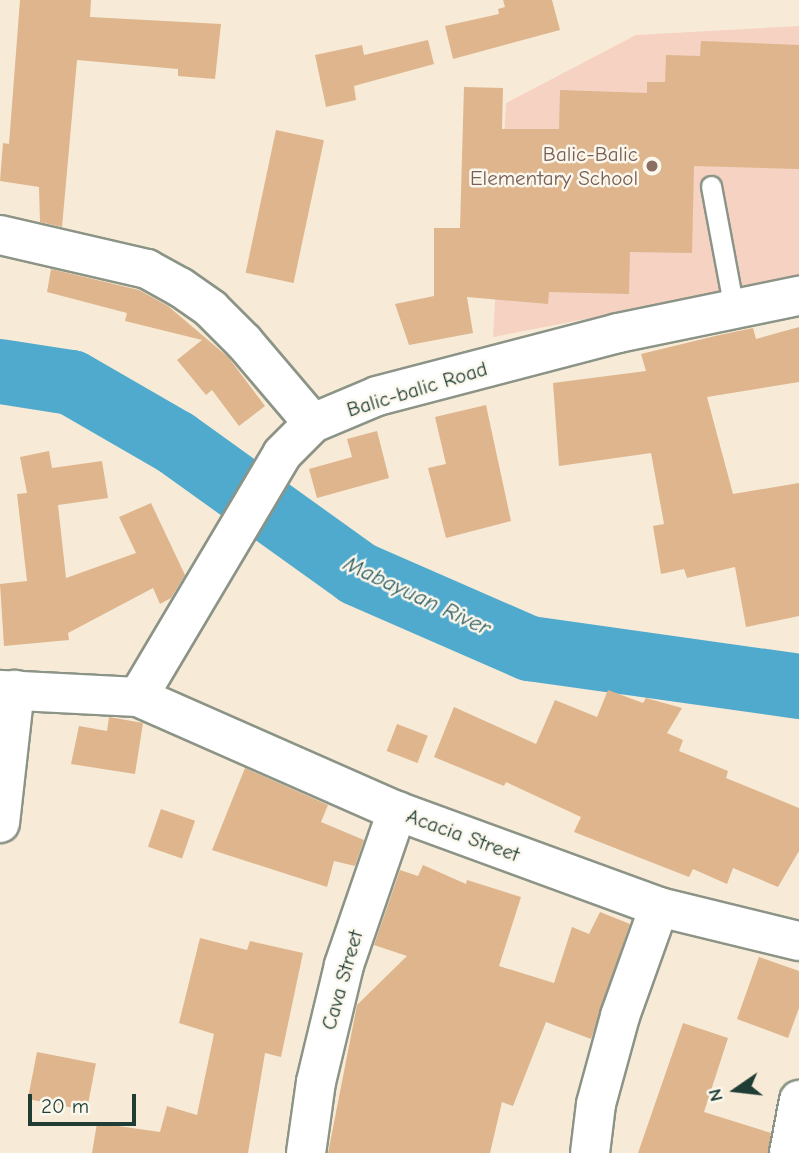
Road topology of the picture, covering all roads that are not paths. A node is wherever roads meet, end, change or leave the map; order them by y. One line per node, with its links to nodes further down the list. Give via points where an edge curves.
1 (711, 186): 4 (lane)
2 (0, 235): 5 (main road, via 146,270 180,287 211,309 244,342)
3 (799, 296): 4 (main road, Balic-balic Road)
4 (734, 309): 5 (main road, Balic-balic Road, via 618,333 377,396)
5 (313, 423): 7 (main road, Balic-balic Road, via 295,438 264,482)
6 (7, 690): 7 (main road); 9 (main road)
7 (138, 697): 8 (main road, Acacia Street)
8 (397, 811): 10 (main road, Acacia Street); 13 (main road, Cava Street, via 344,965 316,1082)
9 (0, 824)
10 (659, 907): 11 (main road, Acacia Street); 14 (main road, via 620,1016 596,1104)
11 (799, 941)
12 (799, 1100): 15 (main road)
13 (306, 1153)
14 (590, 1153)
15 (789, 1153)

